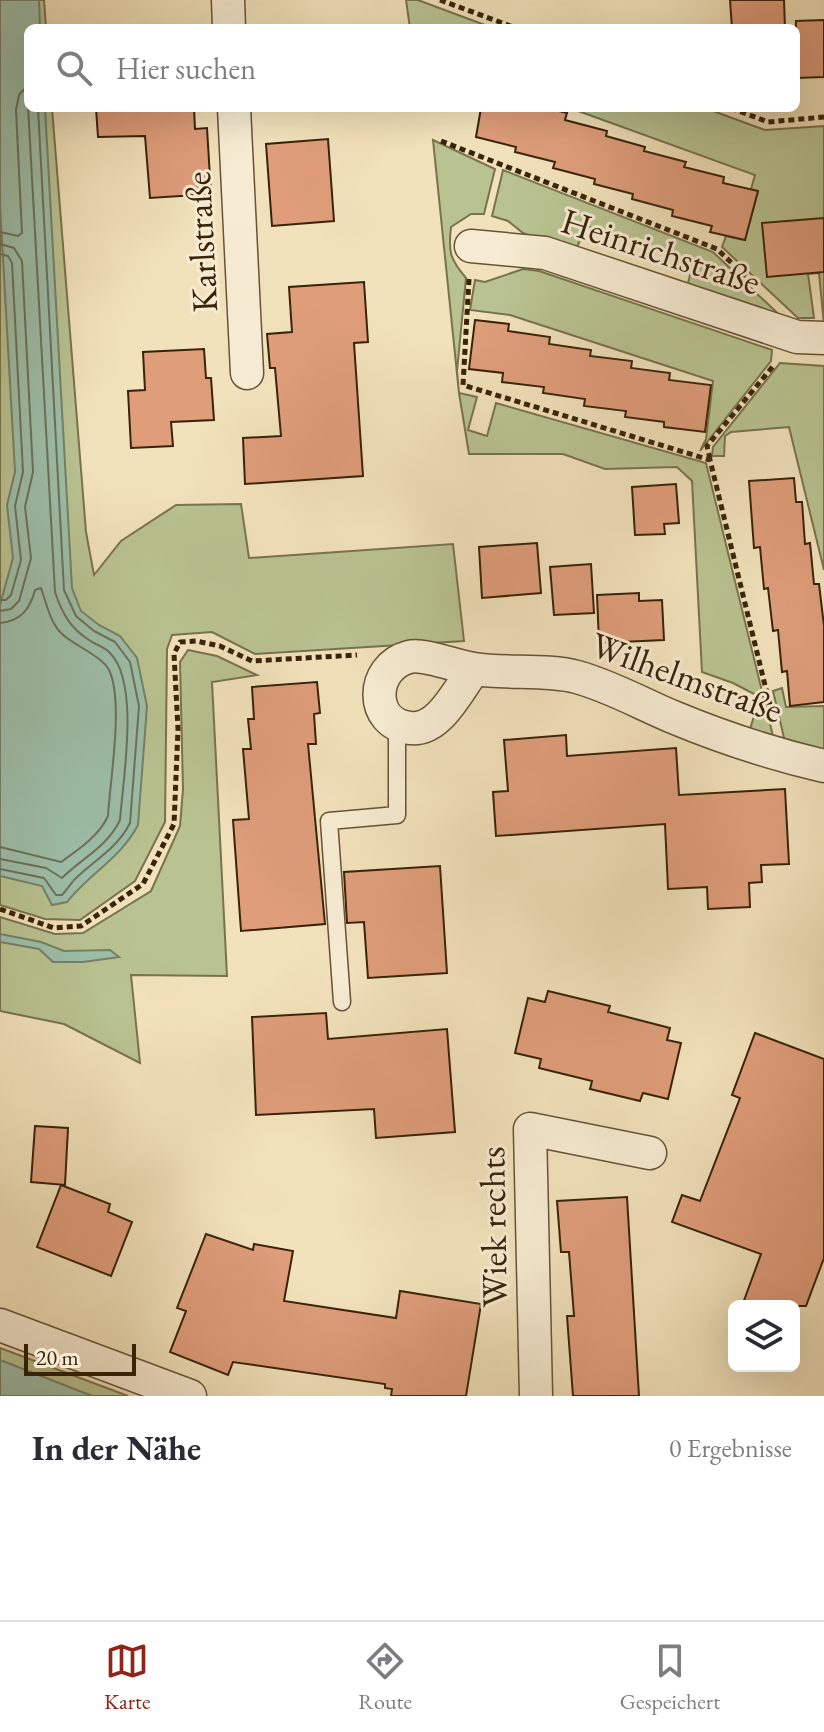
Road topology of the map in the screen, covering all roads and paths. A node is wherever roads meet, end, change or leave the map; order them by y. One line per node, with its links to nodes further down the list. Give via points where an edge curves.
1 (228, 0): 3 (street)
2 (440, 0): 4 (path)
3 (229, 24)
4 (505, 24)
5 (234, 112): 12 (street, Karlstraße)
6 (742, 112): 7 (path, via 768,122)
7 (824, 117)
8 (441, 141): 10 (path, via 717,249)
9 (471, 246): 11 (street, Heinrichstraße, via 545,253); 13 (path, via 463,385)
10 (759, 289)
11 (810, 338): 13 (path, via 707,446)
12 (247, 373)
13 (710, 460): 17 (path)
14 (392, 664): 15 (street, Wilhelmstraße, via 411,656); 16 (street, via 378,693 383,713); 19 (path, via 364,655 252,661 220,646 180,642 174,654 174,824 143,884 81,926 54,928)
15 (474, 669): 16 (street, via 432,724 415,729); 17 (street, Wilhelmstraße, via 576,677 701,728)
16 (397, 726): 20 (lane, via 397,815 329,821)
17 (782, 754): 18 (street, Wilhelmstraße)
18 (824, 766)
19 (0, 909)
20 (342, 1002)
21 (650, 1153): 24 (street, Wiek rechts, via 530,1129)
22 (0, 1325): 23 (street)
23 (190, 1396)
24 (536, 1396)

